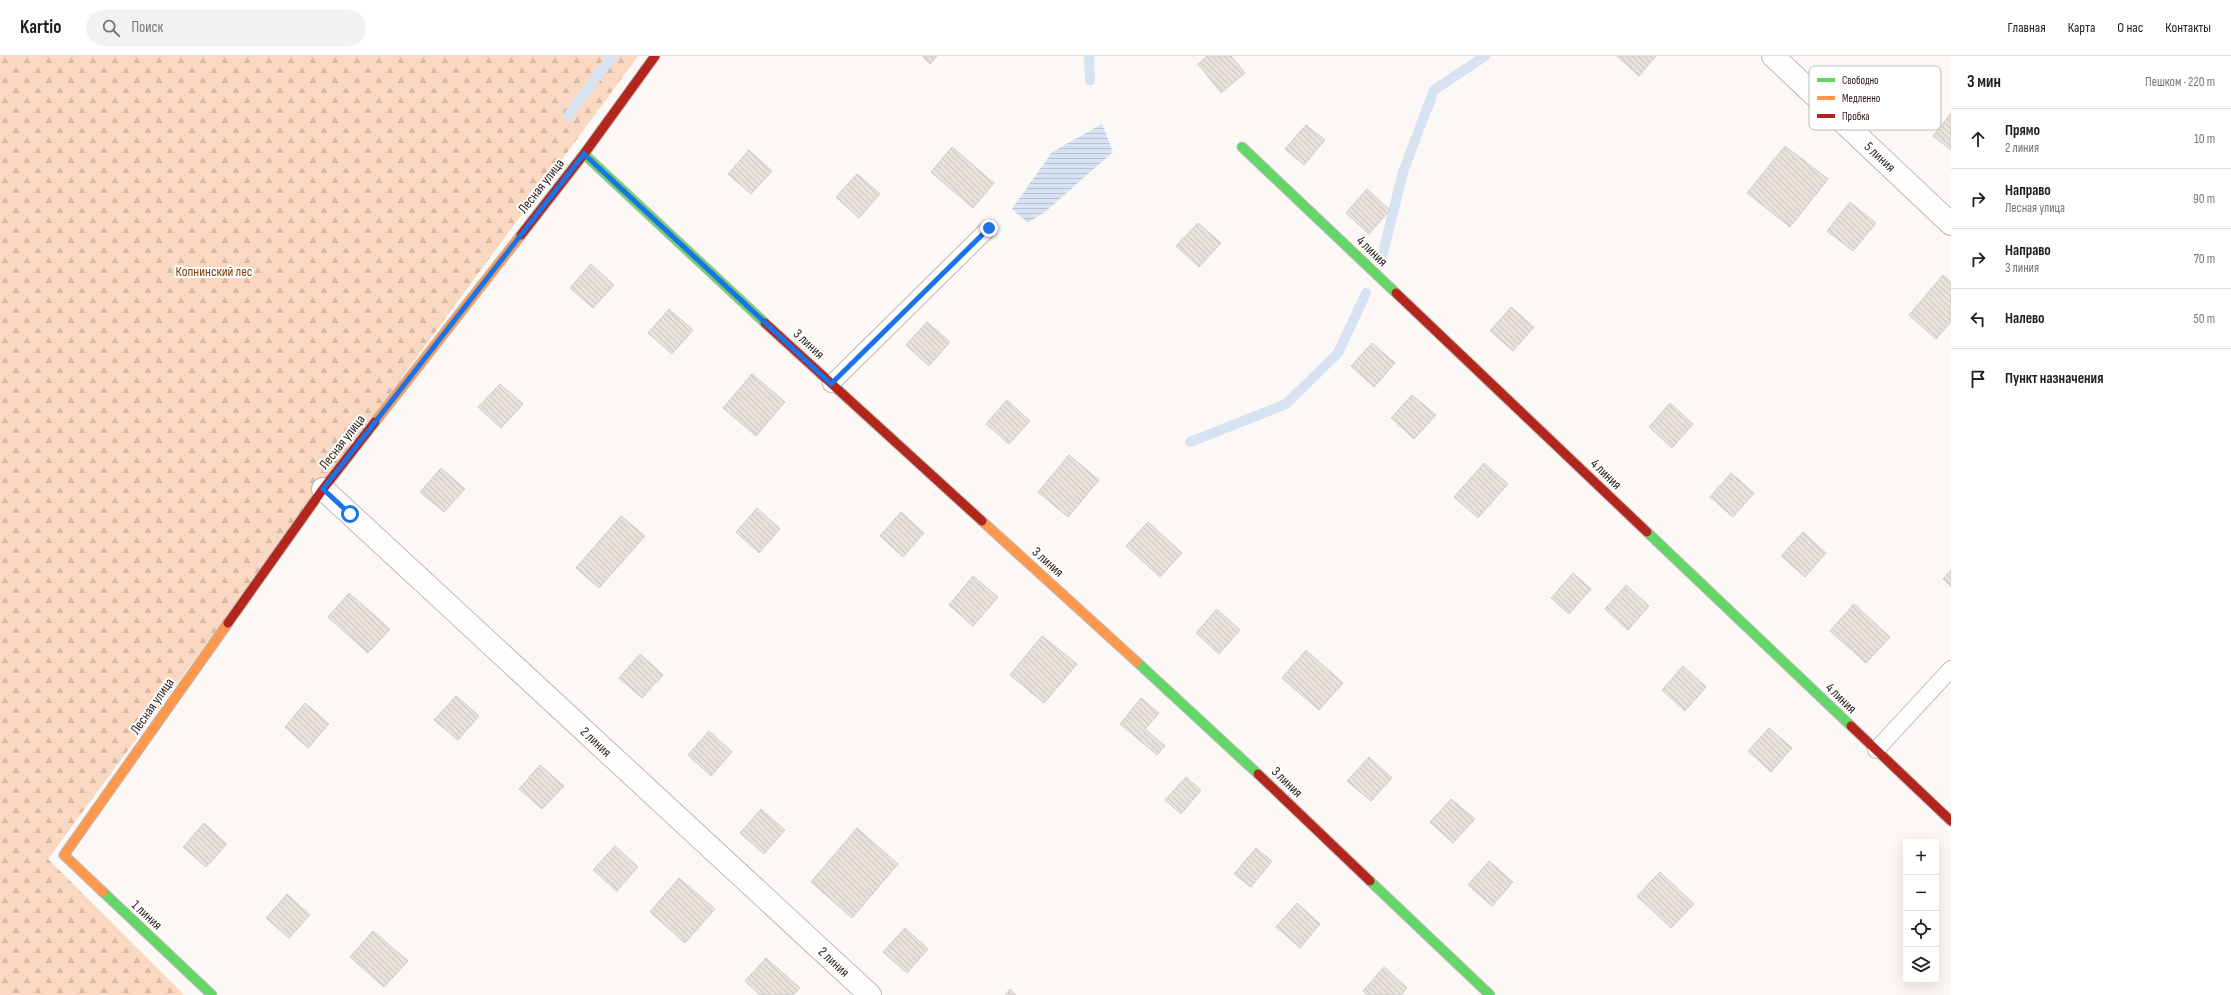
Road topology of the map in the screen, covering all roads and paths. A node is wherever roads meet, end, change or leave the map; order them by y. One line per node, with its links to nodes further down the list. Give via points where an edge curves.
1 (655, 56): 6 (street, Лесная улица)
2 (1773, 56): 3 (street, 5 линия)
3 (1809, 90)
4 (1851, 130): 7 (street, 5 линия)
5 (1242, 147): 12 (street, 4 линия)
6 (584, 154): 9 (street, 3 линия); 10 (street, Лесная улица)
7 (1951, 224)
8 (989, 228): 9 (lane)
9 (831, 384): 17 (street, 3 линия, via 1196,715)
10 (323, 489): 14 (street, Лесная улица); 16 (street, 2 линия)
11 (1951, 669): 12 (lane)
12 (1876, 750): 13 (street, 4 линия)
13 (1951, 822)
14 (64, 855): 15 (street, 1 линия)
15 (212, 995)
16 (870, 995)
17 (1490, 995)

